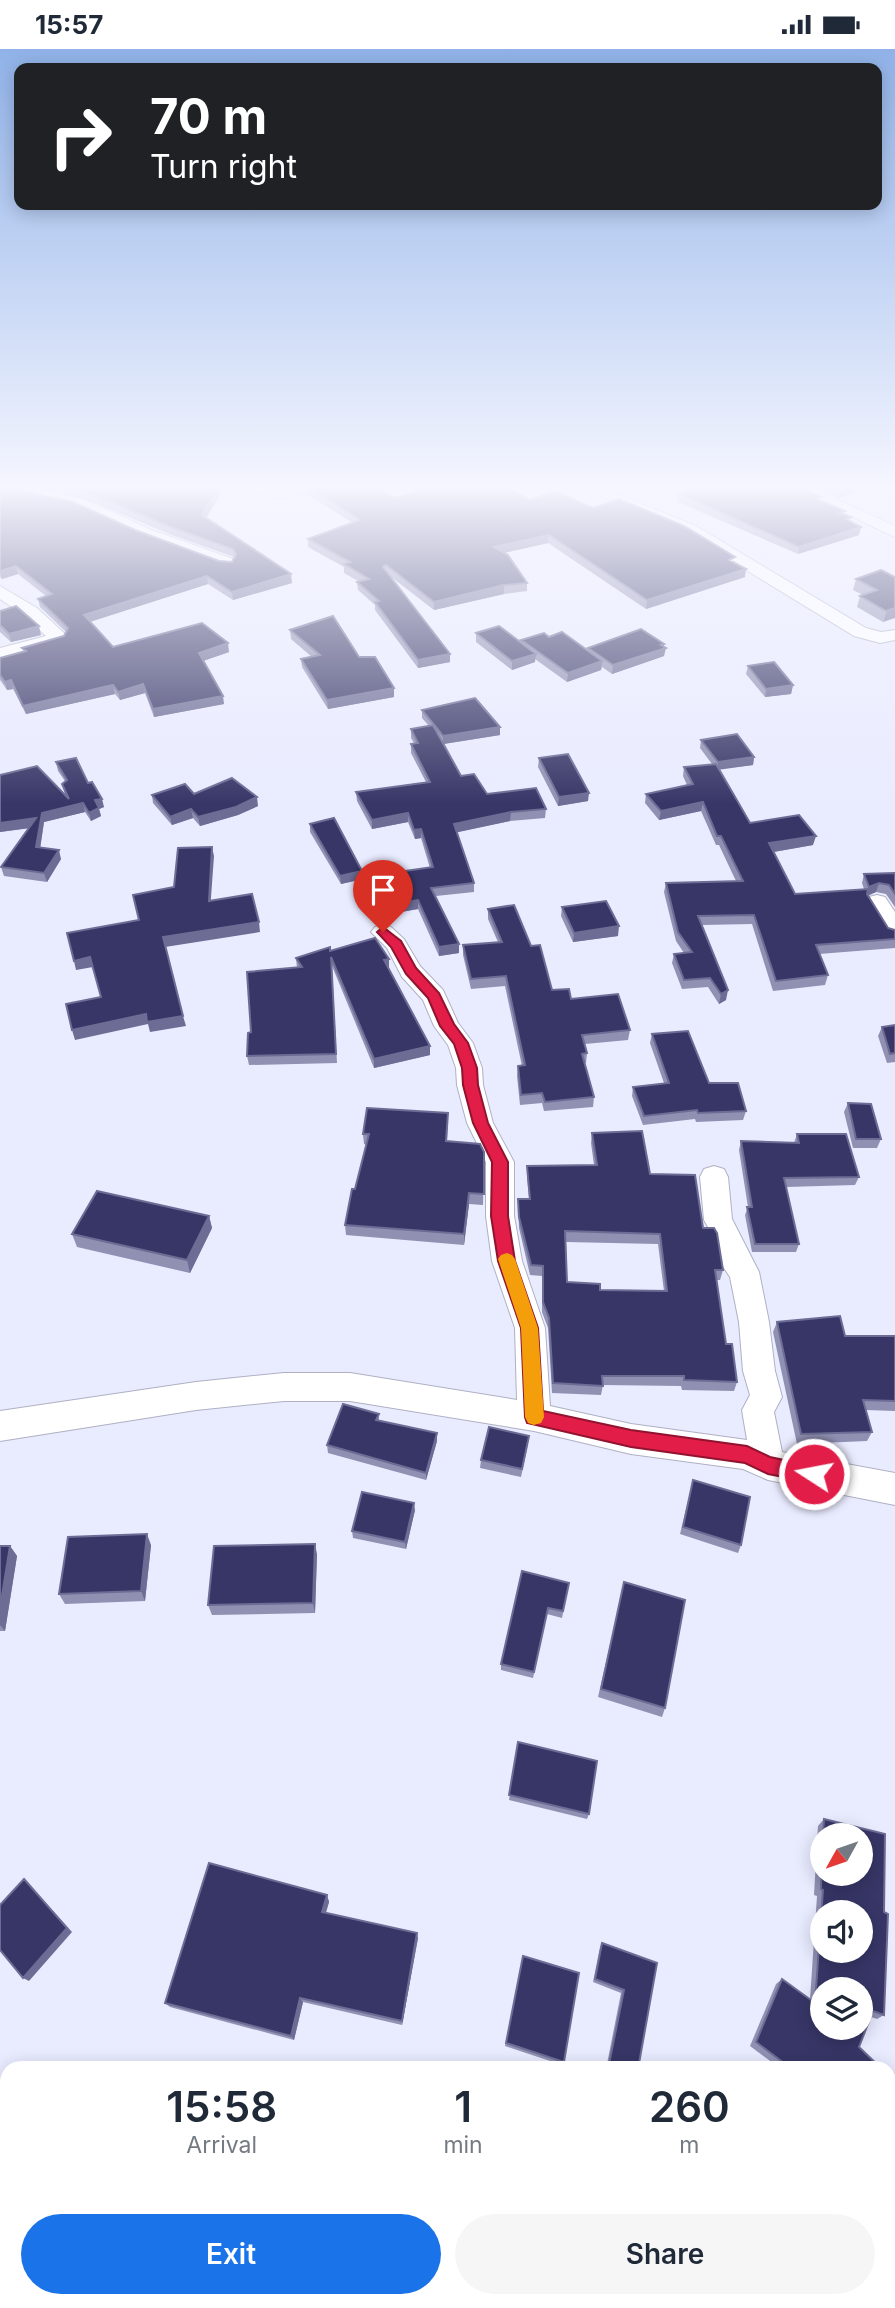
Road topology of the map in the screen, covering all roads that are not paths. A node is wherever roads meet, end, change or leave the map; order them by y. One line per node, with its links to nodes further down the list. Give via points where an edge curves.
1 (2, 592): 4 (street, via 59,638)
2 (795, 592): 3 (street, via 860,632 880,638)
3 (895, 635)
4 (0, 654)
5 (877, 902): 6 (street)
6 (895, 931)
7 (383, 932): 9 (street, via 434,996 460,1043 480,1123 500,1162 500,1216 507,1261 530,1328)
8 (713, 1177): 11 (street, via 718,1220 744,1272 754,1322 766,1397 758,1411)
9 (534, 1417): 10 (street, via 350,1387 284,1387); 11 (street, via 631,1439 747,1455)
10 (0, 1426)
11 (768, 1465): 12 (street)
12 (895, 1489)

